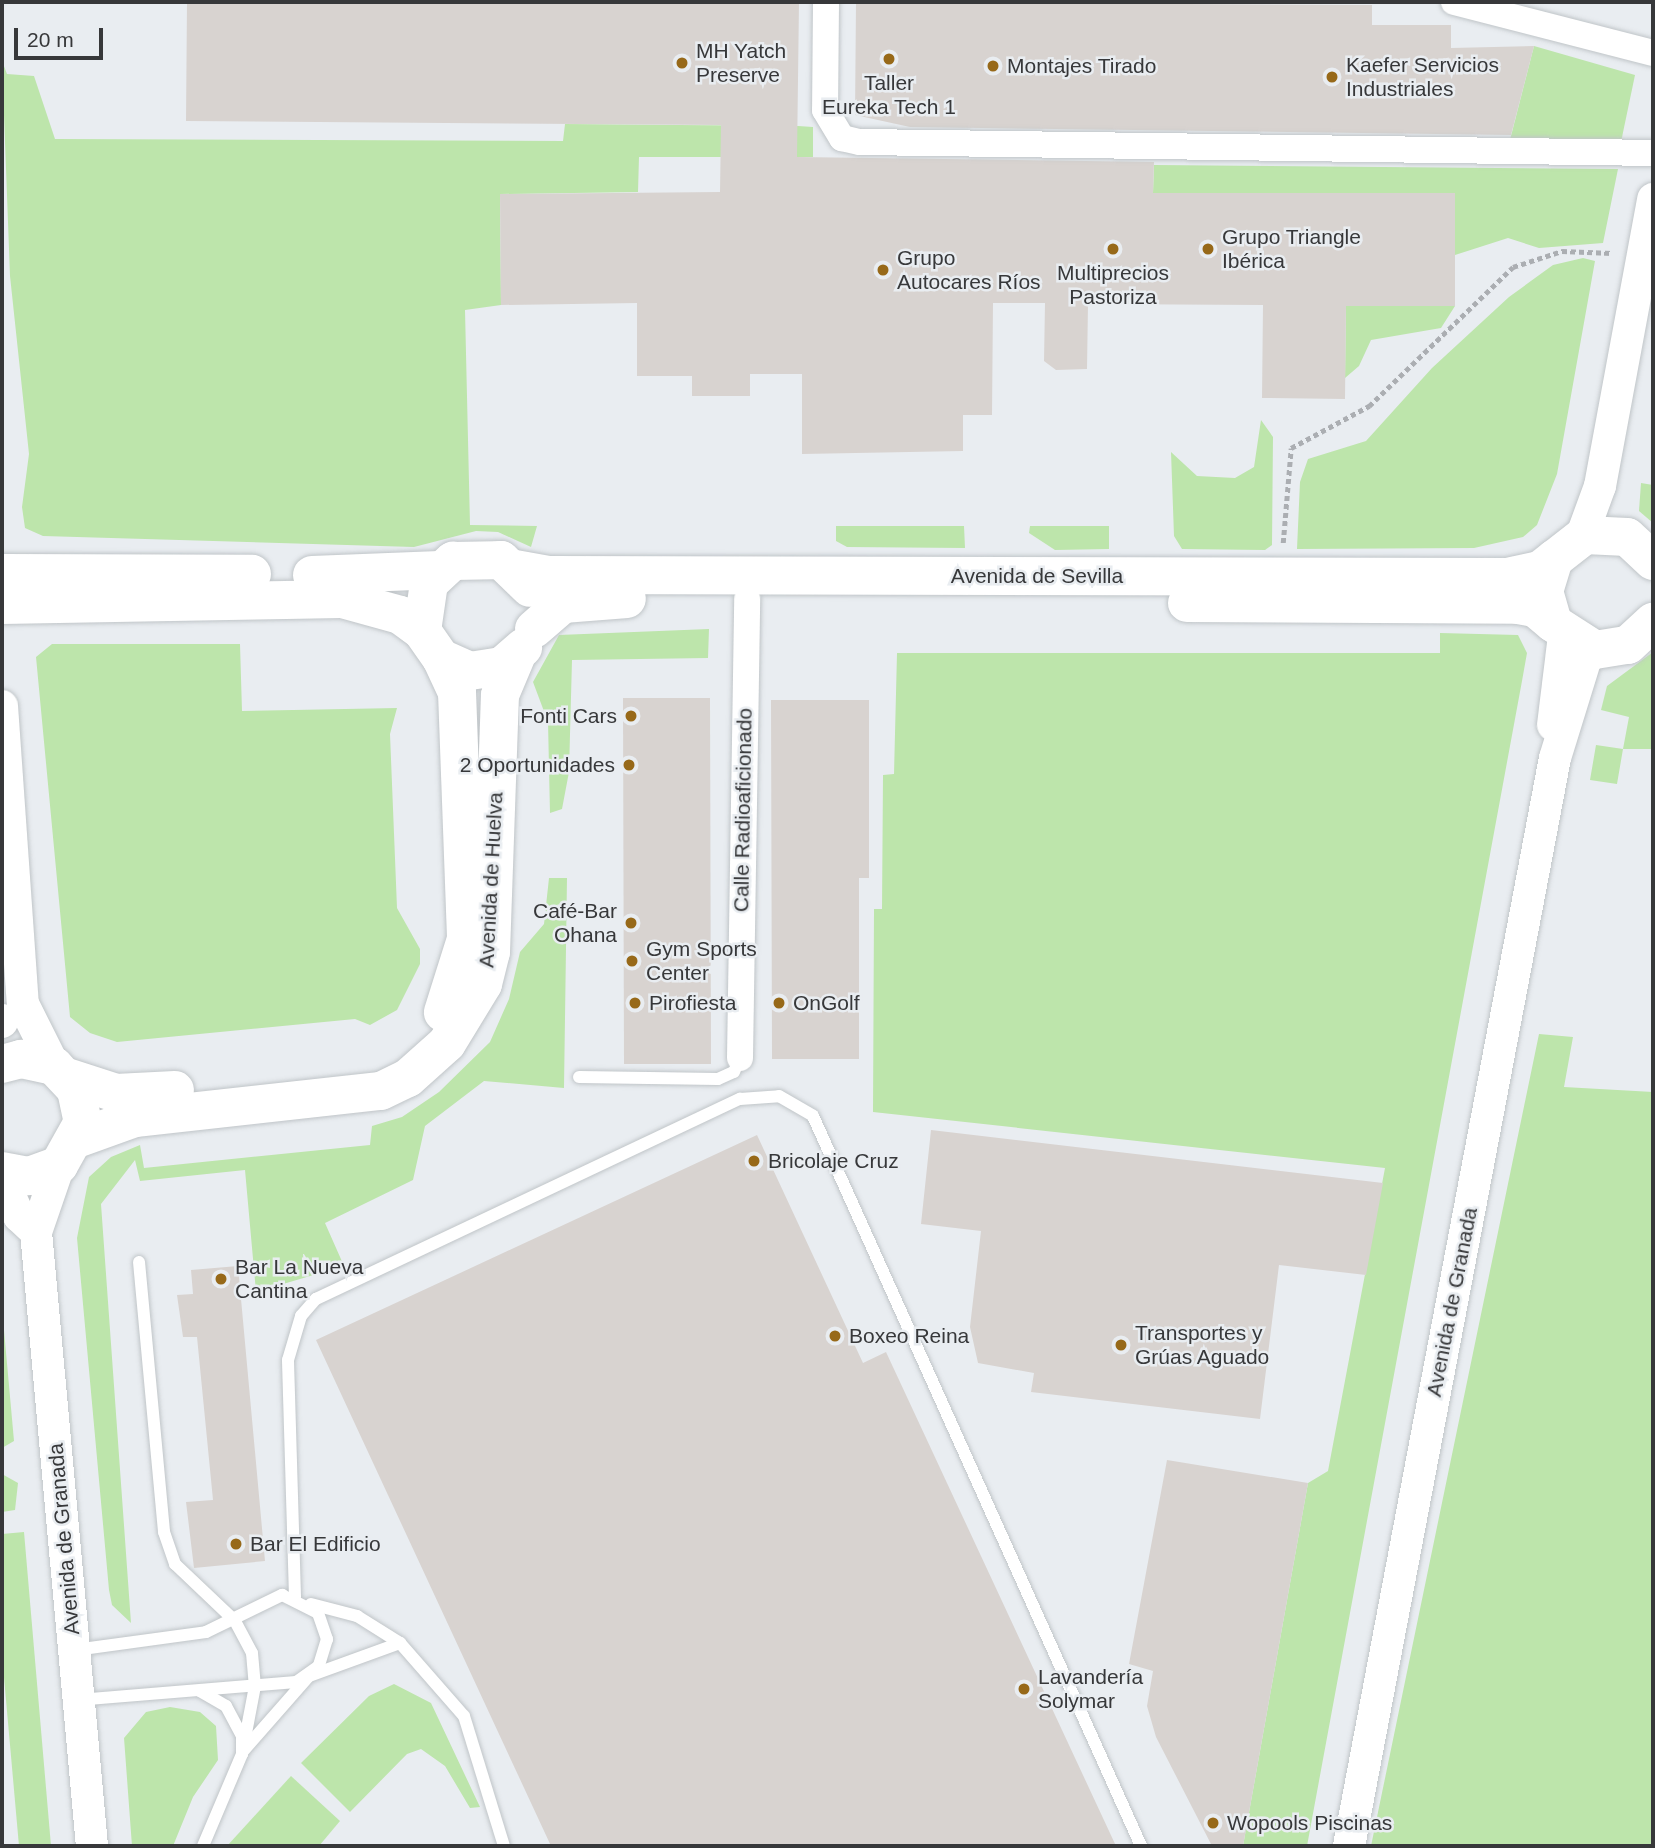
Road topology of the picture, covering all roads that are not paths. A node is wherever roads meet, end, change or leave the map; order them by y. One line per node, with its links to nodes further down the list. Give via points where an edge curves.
1 (826, 2): 4 (street, via 825,110 842,138 860,142)
2 (1454, 2): 3 (street)
3 (1653, 53)
4 (1653, 153)
5 (1653, 199): 6 (street, via 1600,486 1611,499)
6 (1583, 543): 7 (main road, via 1639,545); 8 (main road, Avenida de Sevilla, via 1540,570 1507,577 548,575); 14 (main road, via 1544,592)
7 (1653, 561)
8 (515, 569): 9 (main road, via 485,556); 15 (main road, via 533,596)
9 (439, 570): 10 (main road, via 391,576); 16 (main road, via 422,598)
10 (2, 573)
11 (747, 600): 14 (main road, Avenida de Sevilla, via 1518,605 1535,608); 15 (main road, Avenida de Sevilla, via 593,598 563,604); 18 (street, Calle Radioaficionado)
12 (2, 605): 16 (main road, via 342,599 374,605)
13 (1653, 623): 14 (main road, via 1628,645)
14 (1569, 636): 41 (street, Avenida de Granada, via 1552,713 1555,758)
15 (525, 643): 16 (main road, via 470,671); 22 (main road, Avenida de Huelva, via 500,695 491,952 483,984 447,1043 381,1091 135,1118)
16 (432, 644): 20 (main road, Avenida de Huelva, via 457,692 466,939 456,987 429,1028 392,1059 347,1076 133,1094 90,1089)
17 (2, 706): 20 (street, via 23,1003)
18 (740, 1058): 21 (lane, Calle Radioaficionado, via 734,1072 718,1080)
19 (2, 1064): 20 (main road, Avenida de Huelva, via 21,1059)
20 (60, 1071): 22 (main road, via 82,1106)
21 (579, 1077)
22 (69, 1152): 23 (main road, Avenida de Huelva, via 28,1176); 25 (street)
23 (2, 1171)
24 (2, 1178): 25 (street, via 19,1216)
25 (36, 1232): 31 (street, Avenida de Granada)
26 (139, 1262): 29 (lane, via 164,1532 175,1564)
27 (295, 1597): 28 (lane); 29 (lane, via 268,1597); 40 (lane, via 288,1360 301,1316 316,1299 740,1099 779,1096 813,1116)
28 (308, 1603): 30 (lane, via 357,1616); 32 (lane, via 327,1639)
29 (235, 1621): 31 (lane, via 206,1632); 33 (lane, via 252,1653)
30 (400, 1643): 32 (lane); 39 (lane, via 464,1716)
31 (74, 1650): 35 (street, Avenida de Granada)
32 (309, 1676): 33 (lane); 36 (lane)
33 (255, 1686): 34 (lane); 36 (lane)
34 (197, 1690): 35 (lane); 36 (lane, via 226,1706 242,1736)
35 (78, 1700): 37 (street, Avenida de Granada)
36 (242, 1754): 38 (lane)
37 (92, 1846)
38 (204, 1846)
39 (504, 1846)
40 (1141, 1846)
41 (1349, 1846)

